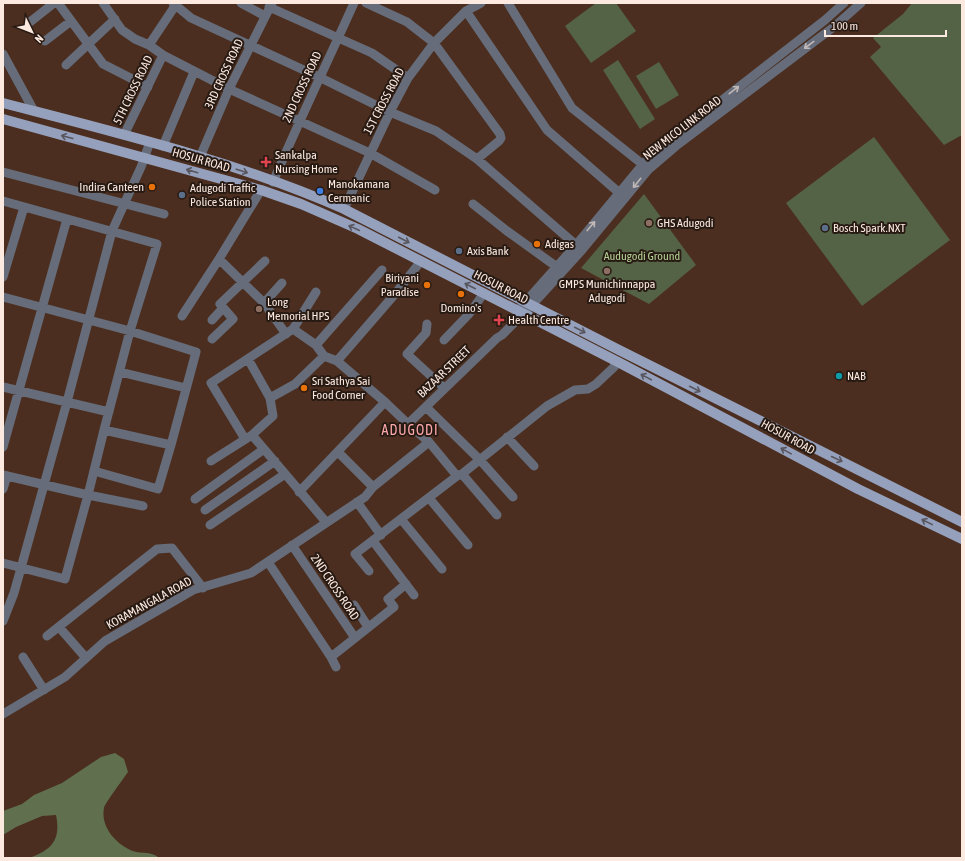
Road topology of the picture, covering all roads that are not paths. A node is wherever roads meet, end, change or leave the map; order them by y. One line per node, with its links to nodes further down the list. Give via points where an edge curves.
1 (54, 3): 16 (street)
2 (58, 3): 15 (street)
3 (103, 3): 14 (street)
4 (241, 3): 12 (street)
5 (354, 3): 17 (street, 2ND CROSS ROAD)
6 (366, 3): 20 (street, via 407,22)
7 (481, 3): 13 (street, 1ST CROSS ROAD)
8 (508, 3): 43 (street, via 572,108)
9 (844, 3): 43 (street, NEW MICO LINK ROAD, one-way to 9, via 668,141)
10 (861, 3): 43 (street, NEW MICO LINK ROAD, one-way to 43, via 835,26)
11 (175, 4): 21 (street); 22 (street, via 191,18)
12 (269, 9): 17 (street); 22 (street, 3RD CROSS ROAD)
13 (466, 11): 20 (street, 1ST CROSS ROAD); 48 (street, via 547,130)
14 (115, 19): 19 (street); 21 (street, via 122,30)
15 (71, 21): 18 (street); 19 (street)
16 (30, 22)
17 (338, 38): 27 (street, 2ND CROSS ROAD); 28 (street, via 372,53)
18 (45, 41)
19 (89, 43): 25 (street); 29 (street, via 104,64)
20 (434, 43): 28 (street, 1ST CROSS ROAD); 42 (street, via 500,134 499,141)
21 (149, 45): 24 (street)
22 (251, 45): 27 (street); 30 (street, 3RD CROSS ROAD)
23 (3, 54): 32 (street)
24 (162, 55): 26 (street); 29 (street, 5TH CROSS ROAD)
25 (66, 65)
26 (194, 72): 30 (street); 38 (street)
27 (321, 78): 33 (street); 35 (street, 2ND CROSS ROAD)
28 (408, 78): 33 (street, 1ST CROSS ROAD)
29 (148, 87): 36 (street, 5TH CROSS ROAD)
30 (229, 89): 35 (street); 40 (street, 3RD CROSS ROAD)
31 (3, 103): 32 (main road, HOSUR ROAD)
32 (34, 111): 36 (main road, HOSUR ROAD)
33 (390, 112): 39 (street, 1ST CROSS ROAD); 42 (street, via 436,131)
34 (3, 119): 41 (main road, HOSUR ROAD, one-way to 34)
35 (299, 122): 39 (street); 45 (street, 2ND CROSS ROAD)
36 (124, 135): 37 (main road, HOSUR ROAD)
37 (150, 142): 38 (main road, HOSUR ROAD); 41 (street)
38 (163, 146): 40 (main road, HOSUR ROAD)
39 (370, 154): 47 (street); 53 (street, 1ST CROSS ROAD)
40 (200, 157): 45 (main road, HOSUR ROAD, one-way to 45)
41 (145, 158): 46 (main road, HOSUR ROAD, one-way to 41); 50 (street)
42 (477, 159): 57 (street)
43 (646, 166): 48 (street, NEW MICO LINK ROAD)
44 (3, 172): 50 (street)
45 (273, 182): 53 (main road, HOSUR ROAD)
46 (260, 190): 58 (street); 60 (main road, HOSUR ROAD, one-way to 46, via 326,214)
47 (435, 190)
48 (623, 195): 57 (street, NEW MICO LINK ROAD, one-way to 48); 70 (street, NEW MICO LINK ROAD, via 582,250)
49 (3, 201): 52 (street)
50 (125, 204): 54 (street); 56 (street)
51 (474, 204): 61 (street)
52 (24, 207): 55 (street); 63 (street)
53 (344, 209): 70 (main road, HOSUR ROAD, one-way to 70)
54 (164, 214)
55 (67, 219): 56 (street); 71 (street)
56 (112, 231): 75 (street); 78 (street, via 157,244)
57 (576, 245): 61 (street, NEW MICO LINK ROAD)
58 (219, 259): 64 (street); 74 (street)
59 (265, 261): 64 (street)
60 (421, 261): 67 (main road, HOSUR ROAD, one-way to 60); 85 (street)
61 (557, 267): 70 (street, NEW MICO LINK ROAD)
62 (382, 270): 82 (street)
63 (3, 278)
64 (243, 282): 69 (street); 72 (street, via 220,304)
65 (282, 283): 69 (street)
66 (316, 292): 79 (street)
67 (484, 293): 73 (main road, HOSUR ROAD); 81 (street, via 469,314)
68 (3, 297): 71 (street)
69 (264, 303): 79 (street)
70 (529, 304): 73 (street, NEW MICO LINK ROAD); 128 (main road, HOSUR ROAD, one-way to 128)
71 (41, 308): 75 (street); 91 (street)
72 (223, 308): 76 (street); 80 (street, via 233,319)
73 (521, 311): 86 (main road, HOSUR ROAD); 90 (street, BAZAAR STREET, via 498,333 497,338)
74 (182, 316)
75 (88, 320): 78 (street); 93 (street)
76 (212, 320)
77 (427, 324): 90 (street, via 426,333 407,354)
78 (130, 332): 87 (street); 89 (street, via 196,352)
79 (289, 332): 82 (street); 84 (street)
80 (212, 339)
81 (444, 340)
82 (316, 345): 83 (street)
83 (324, 356): 85 (street); 92 (street, via 295,384)
84 (248, 359): 92 (street); 99 (street, via 211,382)
85 (337, 361): 94 (street)
86 (618, 362): 100 (street, via 596,384 574,390 547,406); 131 (main road, HOSUR ROAD, one-way to 86, via 858,489)
87 (120, 372): 89 (street); 96 (street)
88 (3, 387): 91 (street)
89 (186, 388): 102 (street)
90 (444, 388): 95 (street, BAZAAR STREET)
91 (19, 391): 93 (street); 103 (street)
92 (270, 398): 99 (street, via 273,416)
93 (67, 402): 96 (street); 114 (street)
94 (385, 402): 97 (street); 105 (street)
95 (426, 407): 97 (street, BAZAAR STREET); 106 (street)
96 (109, 412): 98 (street)
97 (408, 424): 101 (street)
98 (104, 430): 102 (street); 110 (street)
99 (249, 437): 104 (street); 107 (street)
100 (507, 437): 106 (street); 109 (street)
101 (429, 442): 113 (street); 115 (street, KORAMANGALA ROAD)
102 (171, 445): 110 (street, via 158,489)
103 (3, 447)
104 (264, 449): 108 (street); 121 (street)
105 (338, 452): 115 (street); 117 (street)
106 (480, 460): 113 (street); 119 (street)
107 (211, 461)
108 (274, 461): 111 (street); 124 (street)
109 (534, 466)
110 (94, 471): 118 (street)
111 (285, 474): 117 (street); 129 (street)
112 (5, 475): 114 (street); 116 (street)
113 (459, 475): 120 (street); 125 (street)
114 (44, 485): 118 (street); 137 (street)
115 (373, 487): 122 (street, KORAMANGALA ROAD)
116 (3, 489)
117 (299, 492): 127 (street)
118 (88, 495): 123 (street); 137 (street, via 64,579)
119 (513, 497)
120 (429, 498): 126 (street); 134 (street)
121 (195, 499)
122 (356, 502): 127 (street, KORAMANGALA ROAD); 130 (street)
123 (143, 506)
124 (205, 510)
125 (497, 515)
126 (401, 519): 130 (street); 138 (street)
127 (326, 522): 133 (street, KORAMANGALA ROAD)
128 (962, 522)
129 (210, 525)
130 (381, 535): 132 (street)
131 (962, 539)
132 (373, 540): 139 (street, via 355,554); 140 (street)
133 (292, 545): 135 (street, KORAMANGALA ROAD); 148 (street, 2ND CROSS ROAD)
134 (468, 545)
135 (268, 562): 141 (street, KORAMANGALA ROAD, via 250,573); 150 (street)
136 (3, 563): 137 (street)
137 (22, 568): 144 (street)
138 (442, 569)
139 (369, 571)
140 (406, 584): 142 (street); 146 (street, via 388,599 394,607)
141 (203, 588): 145 (street, via 172,548 157,549); 151 (street, KORAMANGALA ROAD, via 193,590 106,641)
142 (414, 595)
143 (354, 605): 146 (street)
144 (3, 621)
145 (59, 627): 147 (street); 151 (street)
146 (368, 627): 148 (street)
147 (47, 636)
148 (354, 638): 150 (street, 2ND CROSS ROAD)
149 (23, 657): 153 (street)
150 (331, 657): 152 (street)
151 (86, 658): 153 (street, KORAMANGALA ROAD, via 65,677)
152 (336, 667)
153 (44, 690): 154 (street, KORAMANGALA ROAD)
154 (4, 712)

